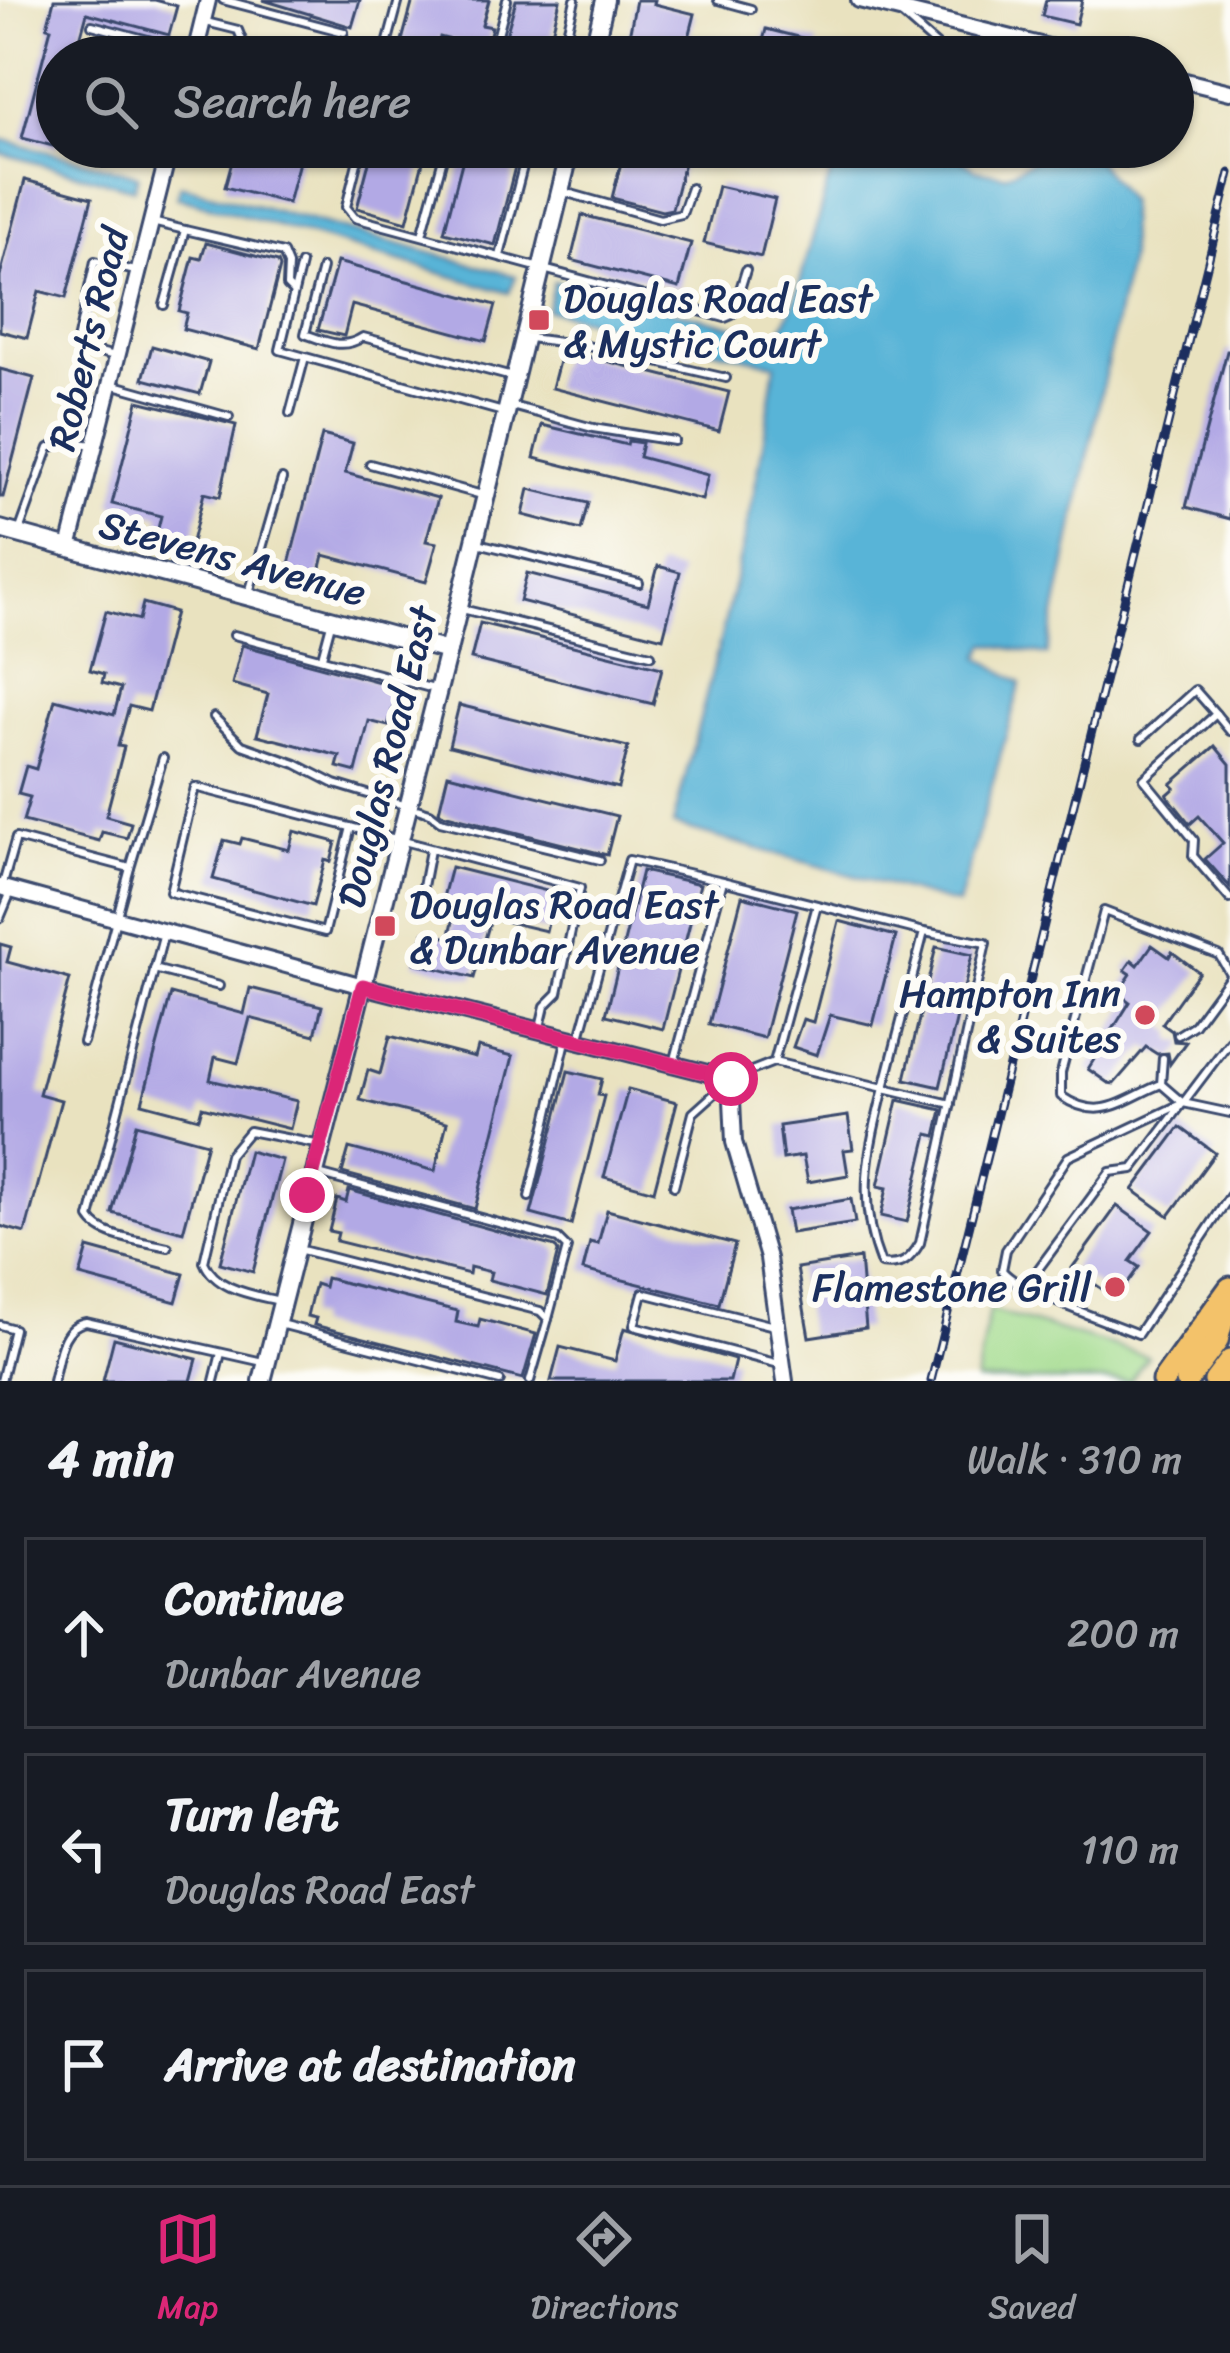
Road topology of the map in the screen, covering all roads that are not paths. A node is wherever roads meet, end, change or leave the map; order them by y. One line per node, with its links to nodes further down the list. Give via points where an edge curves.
1 (210, 0): 10 (street); 12 (lane)
2 (399, 0): 16 (lane)
3 (507, 0): 17 (lane)
4 (575, 0): 18 (lane)
5 (605, 0): 19 (street)
6 (718, 0): 8 (lane)
7 (859, 0): 9 (street)
8 (751, 9)
9 (895, 9): 20 (lane); 21 (street)
10 (203, 21): 14 (street); 15 (lane)
11 (92, 25): 13 (lane)
12 (344, 32)
13 (129, 36)
14 (199, 36)
15 (240, 36)
16 (389, 36)
17 (498, 36)
18 (566, 36)
19 (597, 36)
20 (926, 36)
21 (1004, 36)
22 (1194, 83): 23 (street)
23 (1230, 92)
24 (165, 168): 31 (street, Roberts Road)
25 (355, 168): 33 (lane, via 349,214)
26 (440, 168): 33 (lane)
27 (523, 168): 34 (lane)
28 (566, 168): 30 (street, Douglas Road East)
29 (691, 188): 30 (lane, via 682,214 660,219)
30 (560, 191): 37 (street, Douglas Road East)
31 (152, 221): 32 (lane); 39 (street, Roberts Road)
32 (185, 230): 40 (lane, via 283,253 286,286); 41 (lane)
33 (422, 236): 34 (lane)
34 (500, 256): 37 (lane)
35 (302, 264): 40 (lane)
36 (322, 268): 45 (lane, via 305,334 351,345 363,337)
37 (542, 268): 38 (lane, via 725,318 733,315); 42 (street, Douglas Road East)
38 (746, 270)
39 (140, 272): 43 (street, Roberts Road); 43 (lane, via 95,261 76,346)
40 (295, 293): 44 (lane, via 280,350)
41 (164, 305)
42 (525, 337): 45 (street, Douglas Road East); 46 (lane)
43 (118, 357): 47 (street, Roberts Road)
44 (305, 357): 48 (lane); 49 (lane)
45 (515, 377): 48 (street, Douglas Road East)
46 (726, 378)
47 (111, 385): 50 (lane); 52 (street, Roberts Road)
48 (508, 409): 51 (lane); 55 (street, Douglas Road East)
49 (290, 413)
50 (229, 417)
51 (674, 441)
52 (95, 446): 57 (lane, via 68,441 50,448); 59 (street, Roberts Road)
53 (370, 464): 55 (lane)
54 (281, 479): 61 (lane)
55 (486, 496): 58 (street, Douglas Road East)
56 (0, 530): 57 (street, Stevens Avenue)
57 (19, 535): 59 (street, Stevens Avenue)
58 (475, 542): 60 (lane); 62 (street, Douglas Road East)
59 (69, 548): 61 (street, Stevens Avenue)
60 (639, 583)
61 (248, 596): 63 (street, Stevens Avenue)
62 (458, 608): 65 (street, Douglas Road East); 66 (lane)
63 (333, 618): 65 (street, Stevens Avenue); 67 (lane)
64 (235, 634): 67 (lane)
65 (448, 650): 68 (street, Douglas Road East)
66 (651, 655)
67 (322, 657): 68 (lane)
68 (437, 691): 74 (street, Douglas Road East)
69 (1216, 714): 71 (lane); 72 (lane, via 1195,690); 83 (lane, via 1144,779)
70 (214, 716): 74 (lane, via 242,745)
71 (1230, 731)
72 (1141, 739)
73 (163, 758): 79 (lane)
74 (407, 806): 76 (street, Douglas Road East); 78 (lane)
75 (352, 826): 75 (lane, via 195,787 170,892 325,932); 76 (lane)
76 (399, 839): 77 (lane); 92 (street, Douglas Road East)
77 (430, 850): 82 (lane); 93 (lane, via 580,888 558,993)
78 (600, 860)
79 (130, 868): 81 (lane, via 16,838); 85 (lane)
80 (723, 881): 84 (lane); 95 (lane, via 629,860); 101 (lane)
81 (4, 888): 85 (street); 86 (lane)
82 (421, 897)
83 (1230, 899)
84 (817, 904): 88 (lane); 100 (lane)
85 (116, 917): 87 (street); 97 (lane)
86 (0, 918)
87 (164, 931): 89 (lane); 92 (street)
88 (924, 932): 104 (lane); 106 (lane, via 986,943)
89 (154, 969): 91 (lane); 113 (lane, via 90,1218 95,1227)
90 (1230, 975): 94 (lane); 103 (lane, via 1219,956 1104,911 1060,1096 1096,1112)
91 (219, 986)
92 (363, 986): 93 (street); 108 (street, Douglas Road East)
93 (539, 1030): 95 (street)
94 (1178, 1036)
95 (573, 1039): 101 (street); 112 (lane)
96 (1230, 1041): 98 (lane)
97 (83, 1042)
98 (1227, 1053): 105 (lane)
99 (1162, 1058): 103 (lane)
100 (774, 1062): 102 (lane); 104 (lane)
101 (674, 1065): 102 (street)
102 (731, 1079): 110 (lane, via 693,1113); 121 (street, via 734,1142 768,1258)
103 (1161, 1084): 105 (lane)
104 (884, 1088): 106 (lane); 106 (lane, via 865,1166 881,1264 911,1258 920,1243)
105 (1183, 1103): 107 (lane); 115 (lane, via 1133,1169 1110,1172); 115 (lane, via 1068,1157 1006,1250 1002,1270)
106 (951, 1104)
107 (1230, 1113)
108 (321, 1145): 109 (street, Douglas Road East); 117 (lane, via 249,1131 230,1155 204,1262 238,1291)
109 (314, 1173): 114 (street, Douglas Road East); 118 (lane, via 558,1239 567,1249)
110 (674, 1186)
111 (1230, 1196): 115 (lane, via 1138,1334)
112 (529, 1197)
113 (168, 1246)
114 (296, 1249): 117 (street, Douglas Road East); 118 (lane)
115 (1030, 1289)
116 (1230, 1289): 131 (main road); 132 (main road)
117 (282, 1302): 119 (street, Douglas Road East)
118 (548, 1319): 130 (lane)
119 (277, 1323): 124 (street, Douglas Road East); 129 (lane)
120 (0, 1325): 126 (lane, via 14,1329)
121 (778, 1327): 125 (street); 125 (lane, via 643,1293 634,1326)
122 (221, 1352): 124 (lane); 127 (lane, via 86,1322 66,1334); 128 (lane)
123 (1230, 1361): 133 (main road)
124 (264, 1372)
125 (784, 1373)
126 (1, 1381)
127 (53, 1381)
128 (214, 1381)
129 (500, 1381)
130 (530, 1381)
131 (1163, 1381)
132 (1183, 1381)
133 (1215, 1381)

